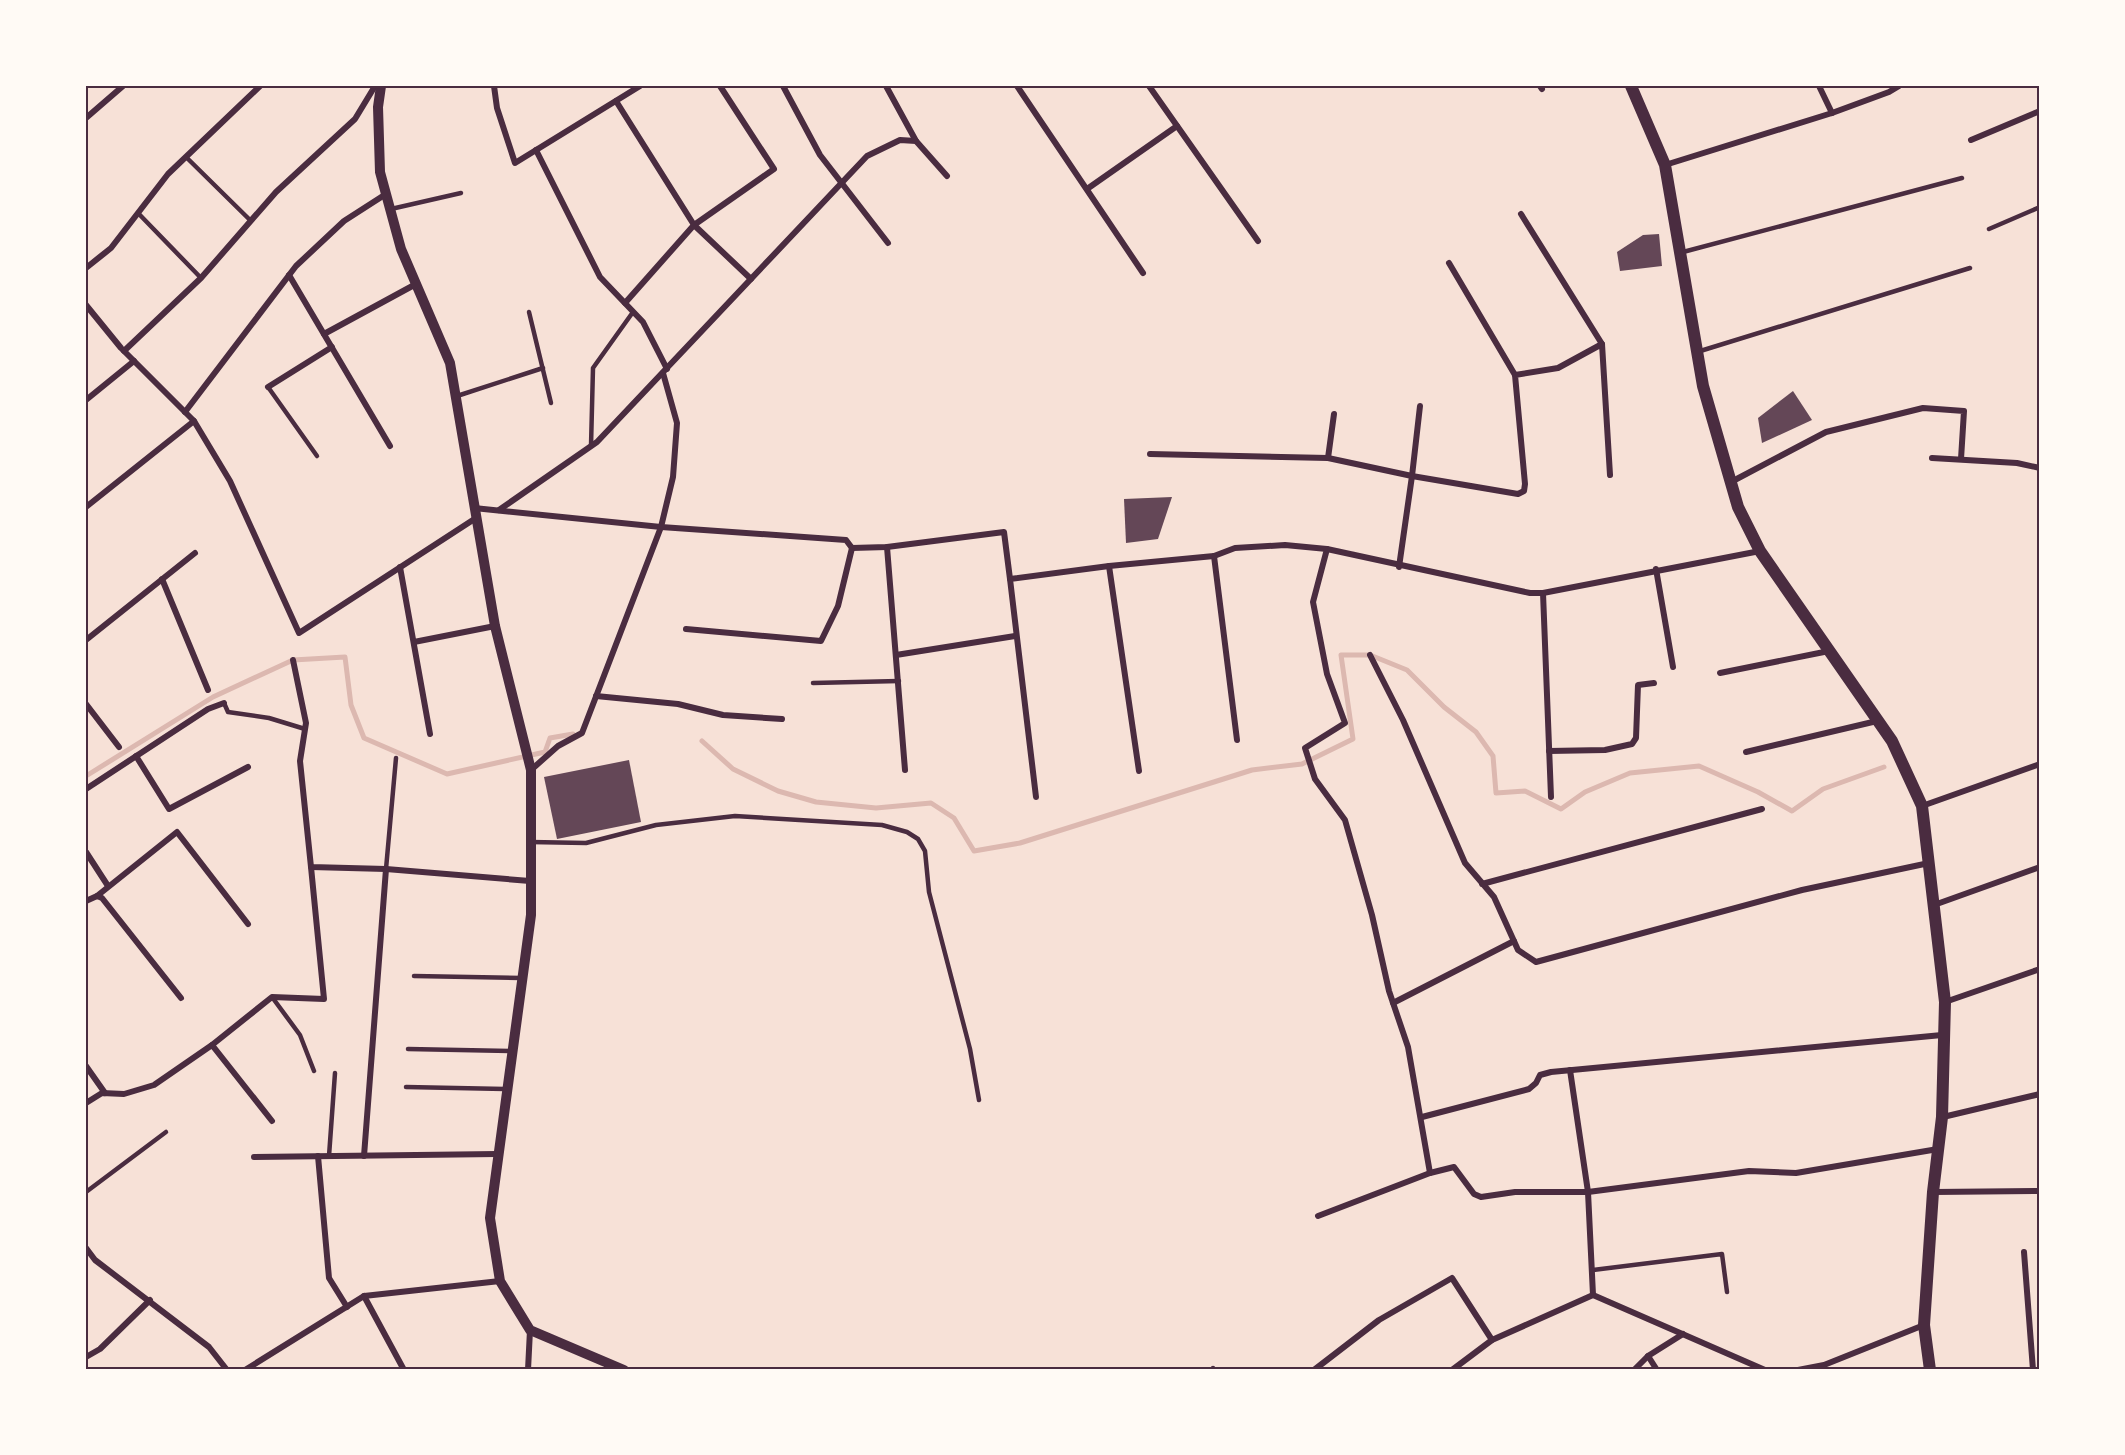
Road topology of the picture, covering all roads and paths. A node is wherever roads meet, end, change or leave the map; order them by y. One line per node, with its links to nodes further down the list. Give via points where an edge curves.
1 (123, 86): 18 (street)
2 (260, 86): 23 (street)
3 (375, 86): 35 (street, via 355,119 276,192)
4 (381, 86): 30 (street, via 380,172)
5 (494, 86): 22 (street, via 515,163)
6 (640, 86): 15 (street)
7 (720, 86): 36 (street, via 774,169)
8 (783, 86): 27 (street, via 820,156)
9 (886, 86): 21 (street)
10 (1017, 86): 28 (street)
11 (1149, 86): 19 (street)
12 (1631, 86): 24 (main road)
13 (1819, 86): 17 (street)
14 (1899, 86): 17 (street)
15 (616, 101): 22 (street); 36 (street)
16 (2040, 111): 20 (street)
17 (1832, 113): 24 (street)
18 (86, 118)
19 (1178, 126): 28 (street); 38 (street)
20 (1971, 140)
21 (915, 141): 25 (street); 27 (street, via 900,140 867,156)
22 (536, 150): 49 (street, via 600,277)
23 (186, 157): 33 (street); 35 (lane)
24 (1665, 165): 40 (main road)
25 (947, 176)
26 (1962, 178): 40 (lane)
27 (842, 183): 39 (street); 47 (street)
28 (1087, 189): 44 (street)
29 (461, 193): 32 (lane)
30 (386, 195): 32 (street); 45 (street, via 344,221)
31 (2040, 207): 37 (lane)
32 (390, 209): 48 (street)
33 (138, 213): 42 (street, via 111,248); 46 (lane)
34 (1521, 214): 54 (street)
35 (251, 221): 46 (street)
36 (694, 225): 47 (street); 49 (street)
37 (1989, 229)
38 (1258, 241)
39 (888, 243)
40 (1680, 253): 57 (main road)
41 (1449, 264): 61 (street)
42 (86, 268)
43 (1970, 268): 57 (lane)
44 (1143, 273)
45 (289, 274): 53 (street); 67 (street)
46 (201, 278): 56 (street)
47 (751, 279): 60 (street)
48 (416, 284): 53 (street); 63 (street, via 450,363)
49 (625, 303): 52 (street)
50 (86, 305): 56 (street)
51 (529, 312): 59 (lane)
52 (633, 312): 60 (street, via 643,322); 71 (lane, via 593,368)
53 (324, 333): 55 (street)
54 (1602, 344): 61 (street, via 1558,369); 78 (street)
55 (332, 347): 62 (street); 70 (street)
56 (124, 351): 58 (street)
57 (1697, 352): 80 (main road)
58 (134, 361): 64 (street); 67 (street)
59 (543, 368): 63 (lane); 65 (lane)
60 (665, 371): 71 (street); 84 (street, via 677,423 673,477)
61 (1515, 375): 79 (street, via 1524,491 1518,494)
62 (268, 387): 73 (lane)
63 (456, 396): 83 (street)
64 (86, 400)
65 (551, 403)
66 (1420, 406): 79 (street)
67 (185, 412): 69 (street)
68 (1334, 414): 74 (street)
69 (194, 421): 81 (street); 92 (street, via 230,482 299,633)
70 (390, 446)
71 (591, 446): 82 (street)
72 (1150, 454): 74 (street)
73 (317, 456)
74 (1328, 458): 79 (street)
75 (1932, 458): 76 (street)
76 (1960, 459): 77 (street); 80 (street, via 1964,411 1923,408 1826,432)
77 (2040, 468)
78 (1610, 475)
79 (1412, 476): 93 (street)
80 (1731, 482): 88 (main road, via 1738,507)
81 (86, 507)
82 (499, 510): 83 (street); 84 (street)
83 (475, 513): 92 (street); 98 (street)
84 (661, 527): 86 (street, via 846,540); 113 (street)
85 (887, 547): 86 (street); 96 (street, via 1004,532); 104 (street)
86 (852, 548): 99 (street, via 838,606 821,641)
87 (1327, 549): 90 (street, via 1235,548); 93 (street); 156 (street, via 1313,602 1327,674 1345,723 1305,748 1315,779 1345,820)
88 (1760, 551): 94 (street); 103 (main road)
89 (195, 553): 95 (street)
90 (1214, 556): 91 (street); 120 (street)
91 (1108, 566): 96 (street); 130 (street)
92 (400, 567): 102 (street)
93 (1400, 567): 97 (street)
94 (1656, 569): 97 (street); 107 (street)
95 (162, 579): 101 (street); 112 (street)
96 (1010, 579): 100 (street)
97 (1543, 593): 122 (street)
98 (495, 626): 102 (street); 128 (street)
99 (686, 629)
100 (1015, 636): 104 (street); 132 (street)
101 (86, 640)
102 (414, 642): 119 (street)
103 (1829, 651): 108 (street); 117 (main road)
104 (896, 655): 109 (street)
105 (1370, 655): 143 (street, via 1403,720 1465,863)
106 (293, 660): 118 (street)
107 (1673, 667)
108 (1720, 673)
109 (899, 681): 110 (lane); 129 (street)
110 (813, 683)
111 (1654, 683): 122 (street, via 1638,685 1636,738 1632,744 1605,750)
112 (208, 690)
113 (596, 696): 116 (street, via 678,704 723,715); 128 (street, via 582,733 558,746)
114 (224, 703): 118 (lane, via 228,712); 124 (street)
115 (86, 704): 121 (street)
116 (782, 719)
117 (1877, 721): 123 (street); 134 (main road, via 1892,741)
118 (305, 729): 139 (street, via 300,761)
119 (430, 734)
120 (1237, 740)
121 (118, 747)
122 (1549, 751): 133 (street)
123 (1746, 752)
124 (136, 756): 127 (street, via 169,808); 131 (street)
125 (396, 758): 141 (lane)
126 (2040, 764): 134 (street)
127 (248, 767)
128 (531, 770): 136 (street)
129 (905, 770)
130 (1139, 771)
131 (86, 789)
132 (1036, 797)
133 (1551, 797)
134 (1922, 806): 138 (main road)
135 (1762, 809): 143 (street)
136 (530, 842): 142 (street); 169 (lane, via 586,843 656,825 735,816 882,825 908,832 925,851 928,892 970,1049)
137 (86, 852): 144 (street)
138 (1930, 863): 147 (main road); 149 (street, via 1802,890 1536,962 1518,950)
139 (310, 867): 141 (street); 153 (street, via 324,999)
140 (2040, 867): 147 (street)
141 (386, 869): 142 (street); 179 (street)
142 (531, 881): 152 (street, via 531,915)
143 (1482, 884): 149 (street, via 1494,897)
144 (108, 886): 145 (street); 148 (street, via 177,832)
145 (97, 896): 146 (street); 154 (street)
146 (86, 901)
147 (1934, 905): 155 (main road)
148 (248, 924)
149 (1514, 941): 156 (street)
150 (2040, 969): 155 (street)
151 (414, 976): 152 (lane)
152 (521, 978): 160 (street)
153 (272, 997): 158 (street); 163 (lane, via 300,1035)
154 (180, 998)
155 (1945, 1002): 157 (main road)
156 (1393, 1003): 171 (street, via 1408,1047)
157 (1942, 1035): 162 (street); 172 (main road)
158 (212, 1045): 167 (street, via 154,1085 124,1094); 173 (street)
159 (408, 1049): 160 (lane)
160 (511, 1051): 166 (street)
161 (86, 1066): 167 (street)
162 (1570, 1070): 171 (street, via 1545,1073 1529,1089); 184 (street)
163 (314, 1071)
164 (335, 1073): 178 (lane)
165 (406, 1087): 166 (lane)
166 (505, 1089): 176 (street)
167 (105, 1093): 170 (street)
168 (2040, 1094): 172 (street)
169 (979, 1100)
170 (86, 1103)
171 (1422, 1117): 181 (street)
172 (1942, 1117): 175 (main road)
173 (272, 1120)
174 (166, 1132): 183 (lane)
175 (1938, 1149): 184 (street, via 1796,1173 1749,1171); 185 (main road)
176 (497, 1154): 179 (street); 190 (street, via 490,1218)
177 (318, 1156): 178 (street); 180 (street); 195 (street, via 329,1278)
178 (329, 1156): 179 (street)
179 (364, 1156)
180 (254, 1157)
181 (1430, 1173): 184 (street, via 1458,1168 1477,1196); 186 (street)
182 (2040, 1191): 185 (street)
183 (86, 1192)
184 (1588, 1192): 189 (street)
185 (1933, 1192): 196 (main road)
186 (1318, 1216)
187 (86, 1248): 194 (street, via 94,1260)
188 (2024, 1252): 201 (street)
189 (1593, 1270): 191 (lane, via 1722,1254); 192 (street)
190 (500, 1281): 193 (street); 197 (street)
191 (1727, 1292)
192 (1593, 1295): 198 (street); 199 (street)
193 (364, 1296): 195 (street); 206 (street)
194 (150, 1300): 202 (street, via 100,1349); 204 (street, via 209,1347)
195 (347, 1307): 205 (street)
196 (1924, 1325): 203 (street); 215 (main road)
197 (530, 1330): 207 (street); 208 (street)
198 (1683, 1334): 200 (street); 213 (street)
199 (1492, 1340): 209 (street, via 1452,1278 1379,1320); 210 (street)
200 (1648, 1356): 211 (street); 212 (street)
201 (2036, 1356): 216 (street)
202 (86, 1357)
203 (1822, 1367): 214 (street)
204 (226, 1370)
205 (245, 1370)
206 (404, 1370)
207 (528, 1370)
208 (624, 1370)
209 (1314, 1370)
210 (1452, 1370)
211 (1634, 1370)
212 (1657, 1370)
213 (1765, 1370)
214 (1798, 1370)
215 (1930, 1370)
216 (2033, 1370)

